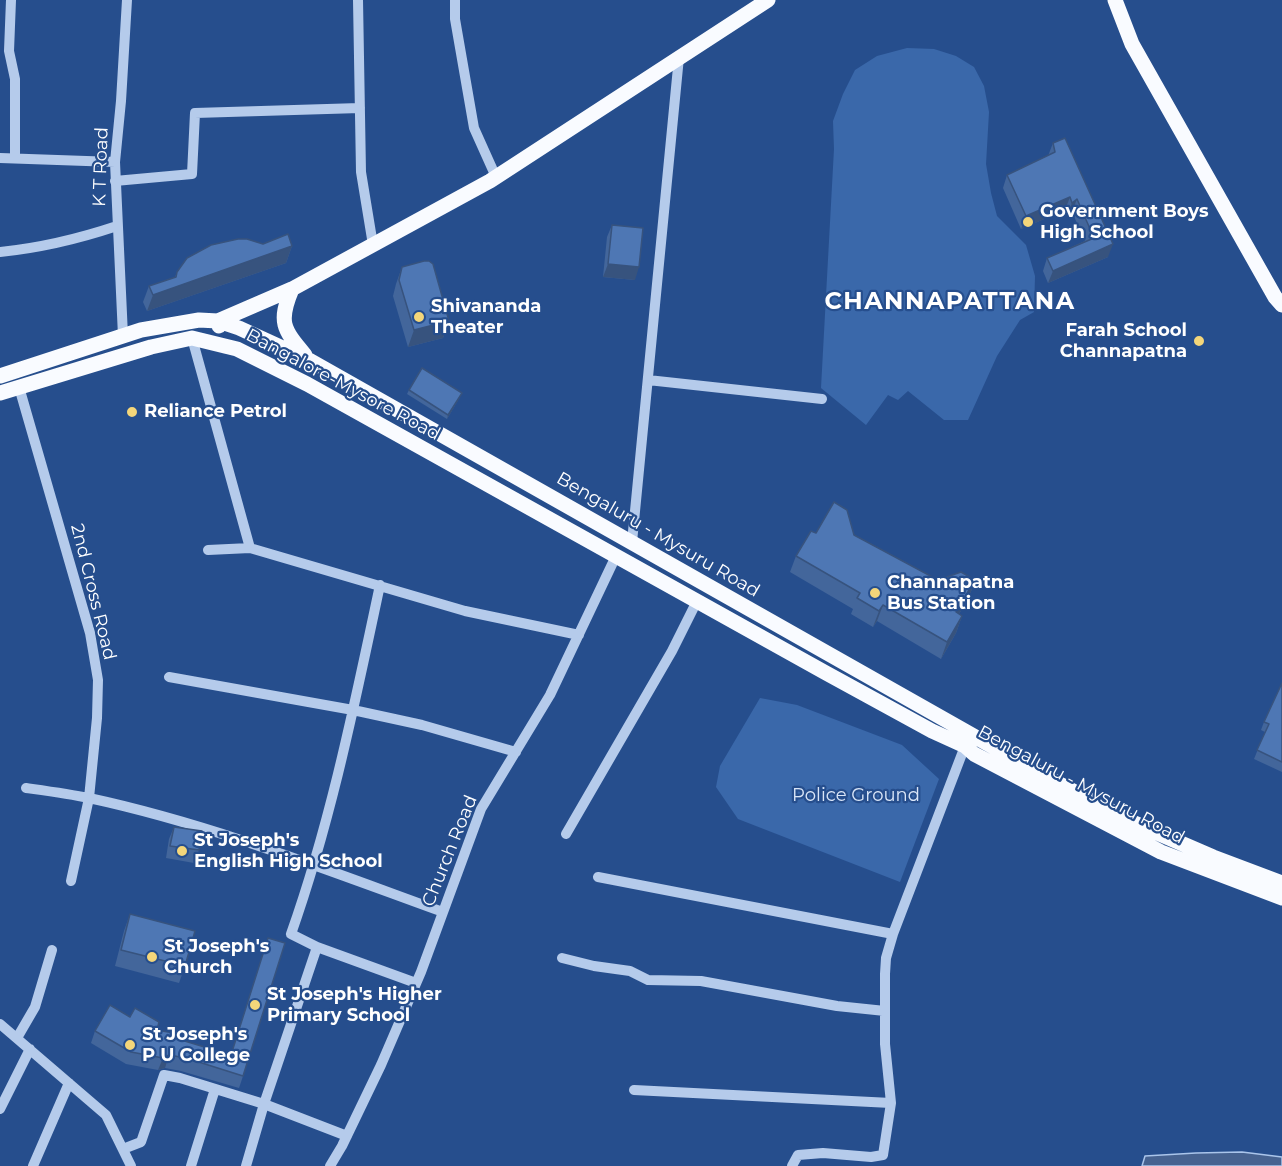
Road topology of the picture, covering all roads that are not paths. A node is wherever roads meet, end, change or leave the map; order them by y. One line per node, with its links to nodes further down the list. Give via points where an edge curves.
1 (11, 0): 7 (street)
2 (127, 0): 12 (street, K T Road)
3 (358, 0): 9 (street)
4 (455, 0): 13 (street, via 474,128)
5 (768, 0): 8 (main road)
6 (1115, 0): 19 (main road, via 1132,44)
7 (5, 28): 11 (street, via 15,79)
8 (679, 57): 13 (main road); 27 (street)
9 (360, 108): 14 (street, via 195,113 192,174); 16 (street, via 361,172)
10 (0, 158): 11 (street)
11 (15, 158): 12 (street)
12 (115, 162): 14 (street, K T Road)
13 (496, 177): 16 (main road)
14 (115, 181): 15 (street, K T Road)
15 (117, 226): 17 (street, via 32,249); 22 (street, K T Road)
16 (373, 245): 18 (main road)
17 (0, 252)
18 (292, 289): 21 (main road); 25 (main road, via 283,309 285,324 289,336)
19 (1282, 305)
20 (199, 320): 21 (main road, Bengaluru - Mysuru Road); 22 (main road, Bengaluru - Mysuru Road); 23 (main road)
21 (219, 321): 24 (main road); 25 (main road, Bengaluru - Mysuru Road)
22 (123, 336): 26 (main road, Bengaluru - Mysuru Road)
23 (192, 338): 24 (main road, Bangalore-Mysore Road); 28 (main road, Bangalore-Mysore Road, via 151,346); 32 (street)
24 (219, 344): 34 (main road, Bangalore-Mysore Road, via 307,384)
25 (309, 360): 31 (main road, Bengaluru - Mysuru Road)
26 (0, 375)
27 (648, 380): 30 (street); 31 (street)
28 (20, 387): 29 (main road, Bangalore-Mysore Road); 47 (street, 2nd Cross Road, via 90,633 98,680)
29 (0, 393)
30 (822, 399)
31 (632, 542): 37 (main road, Bengaluru - Mysuru Road)
32 (250, 548): 33 (street); 35 (street)
33 (208, 550)
34 (616, 556): 36 (main road, Bengaluru - Mysuru Road); 39 (street, Church Road)
35 (380, 585): 39 (street, via 465,611); 41 (street)
36 (697, 601): 38 (main road, Bengaluru - Mysuru Road); 48 (street)
37 (749, 609): 38 (main road); 42 (main road, Bengaluru - Mysuru Road)
38 (741, 625): 43 (main road, Bengaluru - Mysuru Road)
39 (579, 635): 45 (street, Church Road)
40 (169, 678): 41 (street)
41 (353, 710): 45 (street); 49 (street)
42 (940, 717): 43 (main road); 52 (main road, Bengaluru - Mysuru Road, via 1132,822)
43 (932, 731): 44 (main road, Bengaluru - Mysuru Road)
44 (965, 746): 53 (main road, Bengaluru - Mysuru Road, via 1161,852); 55 (street)
45 (516, 752): 54 (street, Church Road, via 481,809)
46 (26, 788): 47 (street)
47 (89, 798): 49 (street); 51 (street, 2nd Cross Road)
48 (566, 834)
49 (315, 865): 54 (street); 56 (street, via 291,934)
50 (598, 877): 55 (street)
51 (71, 881)
52 (1282, 883)
53 (1282, 898)
54 (442, 912): 59 (street, Church Road)
55 (893, 934): 60 (street, via 886,958)
56 (317, 947): 59 (street); 68 (street)
57 (52, 950): 62 (street, via 35,1007)
58 (562, 957): 60 (street, via 630,971 648,980 701,981)
59 (416, 983): 70 (street, Church Road)
60 (885, 1011): 67 (street)
61 (0, 1024): 62 (street)
62 (17, 1038): 63 (street)
63 (30, 1049): 64 (street); 69 (street)
64 (69, 1083): 71 (street, via 106,1115); 73 (street)
65 (214, 1089): 68 (street); 71 (street, via 164,1075 141,1142); 75 (street)
66 (634, 1090): 67 (street)
67 (891, 1103): 77 (street, via 883,1155 798,1155)
68 (264, 1104): 70 (street); 76 (street)
69 (0, 1109)
70 (347, 1136): 72 (street, Church Road)
71 (123, 1149): 74 (street)
72 (334, 1165)
73 (33, 1166)
74 (131, 1166)
75 (191, 1166)
76 (246, 1166)
77 (792, 1166)

